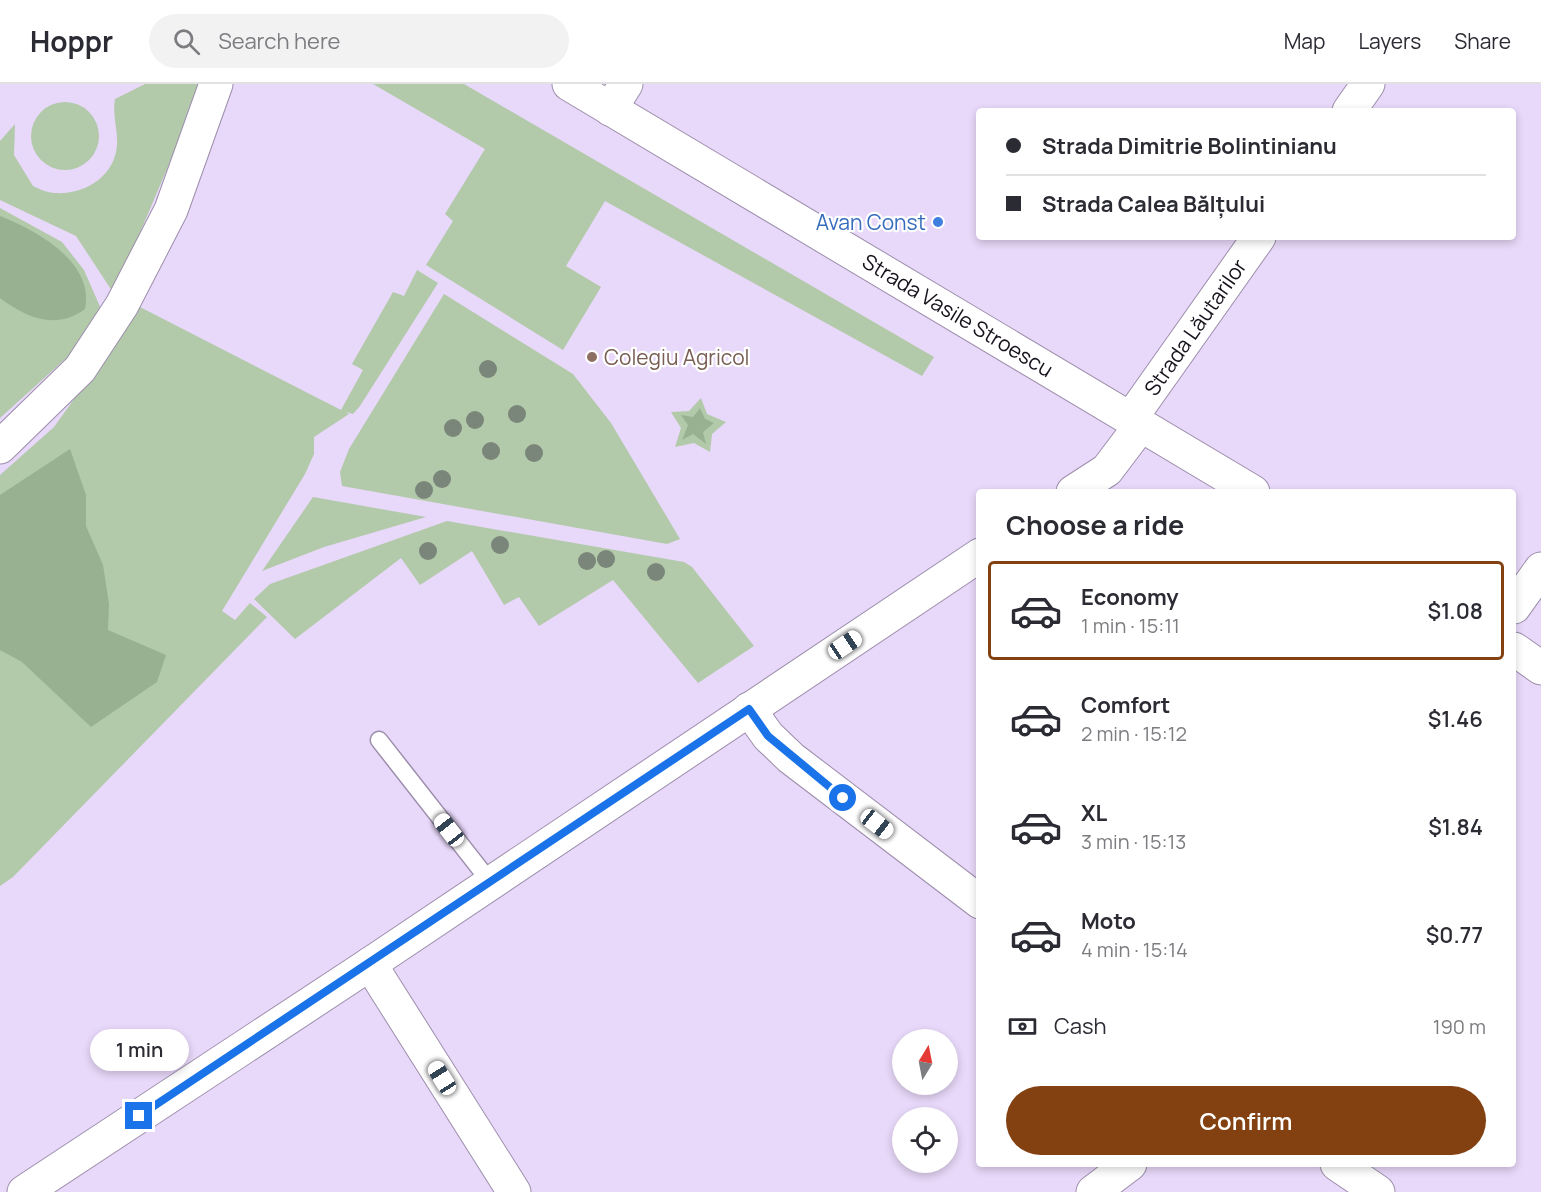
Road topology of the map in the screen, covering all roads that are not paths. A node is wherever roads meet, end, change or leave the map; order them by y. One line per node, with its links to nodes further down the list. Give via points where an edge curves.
1 (216, 84): 8 (main road, via 171,210 122,305 80,369)
2 (569, 84): 4 (main road, Strada Vasile Stroescu)
3 (1368, 84): 5 (main road)
4 (618, 96): 7 (main road, Strada Vasile Stroescu)
5 (1351, 108)
6 (1257, 240): 7 (main road, Strada Lăutarilor)
7 (1136, 422): 9 (main road, Strada Lăutarilor, via 1107,470); 10 (main road, Strada Vasile Stroescu)
8 (0, 447)
9 (1078, 489)
10 (1248, 489)
11 (976, 558): 16 (main road)
12 (1541, 569): 13 (main road)
13 (1516, 604)
14 (1516, 650): 15 (main road)
15 (1541, 668)
16 (749, 709): 18 (main road); 19 (main road, via 768,736 791,758)
17 (379, 740): 18 (lane)
18 (491, 883): 20 (main road)
19 (976, 899)
20 (370, 964): 23 (main road); 24 (main road)
21 (1126, 1167): 25 (main road)
22 (1341, 1167): 26 (main road)
23 (24, 1192)
24 (514, 1192)
25 (1093, 1192)
26 (1378, 1192)

